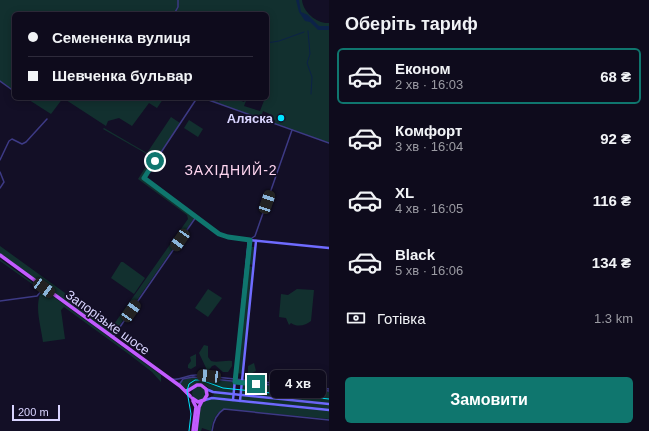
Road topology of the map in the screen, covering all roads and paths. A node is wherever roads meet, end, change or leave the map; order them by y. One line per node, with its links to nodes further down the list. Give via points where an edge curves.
1 (178, 0): 2 (street)
2 (175, 12)
3 (0, 81): 4 (street)
4 (11, 89)
5 (196, 100): 13 (street, via 144,178)
6 (209, 100): 8 (street)
7 (47, 119): 10 (street, via 26,142 9,141)
8 (292, 130): 9 (street); 14 (street)
9 (329, 143)
10 (0, 160)
11 (0, 172): 12 (street, via 4,182)
12 (0, 188)
13 (196, 217): 15 (street, via 224,236); 23 (street)
14 (255, 236): 15 (street); 16 (street)
15 (250, 240): 16 (street); 19 (street)
16 (256, 241): 17 (street); 20 (street)
17 (329, 248)
18 (0, 255): 21 (main road, Запорізьке шосе)
19 (247, 265): 20 (street); 25 (street)
20 (254, 266): 26 (street)
21 (44, 288): 22 (street, via 37,296); 23 (main road, Запорізьке шосе)
22 (0, 301)
23 (112, 338): 24 (main road, Запорізьке шосе)
24 (165, 376): 25 (street, via 175,380 192,374); 27 (main road, Запорізьке шосе)
25 (235, 380): 26 (street); 27 (street, via 190,377 182,380); 33 (street)
26 (242, 381): 29 (street); 32 (street); 34 (street)
27 (179, 386): 31 (main road, Запорізьке шосе)
28 (206, 388): 30 (main road, via 198,385); 33 (street, via 213,392); 36 (main road, via 207,394)
29 (328, 388): 32 (street)
30 (191, 389): 31 (main road); 35 (main road)
31 (186, 391): 35 (main road, Запорізьке шосе)
32 (328, 391)
33 (234, 394): 34 (street); 37 (street)
34 (241, 395): 38 (street); 39 (street)
35 (191, 397): 36 (main road, via 196,402); 42 (main road, via 196,406)
36 (203, 400): 37 (street); 42 (main road, via 199,406)
37 (233, 400): 38 (street)
38 (240, 401): 40 (street)
39 (329, 404)
40 (329, 410)
41 (329, 420): 43 (street, via 224,410 214,420)
42 (195, 431)
43 (212, 431)

